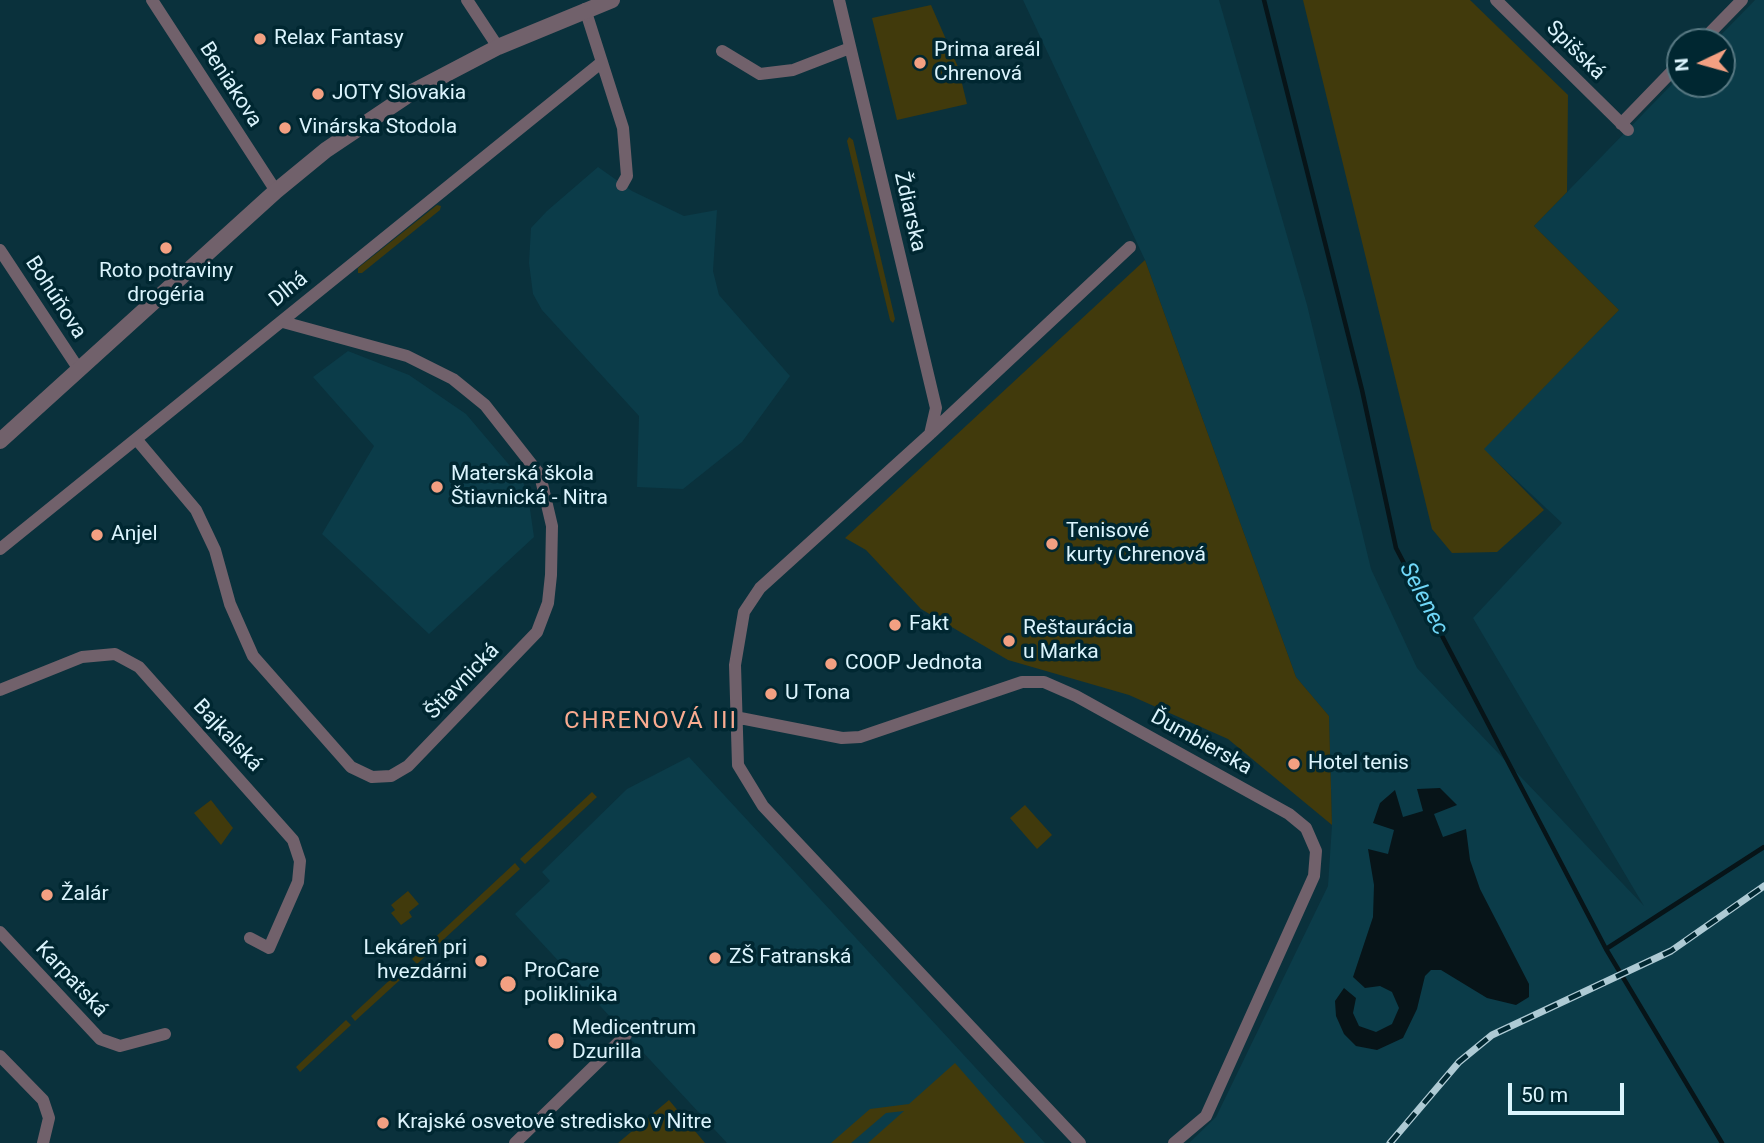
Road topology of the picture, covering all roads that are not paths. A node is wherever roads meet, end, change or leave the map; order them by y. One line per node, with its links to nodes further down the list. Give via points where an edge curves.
1 (152, 0): 15 (street, Beniakova)
2 (467, 0): 9 (street)
3 (612, 0): 7 (street)
4 (839, 0): 10 (street, Ždiarska)
5 (1496, 0): 13 (street, Spišská, via 1625,127)
6 (1741, 0): 8 (street)
7 (585, 9): 9 (street); 12 (street)
8 (1714, 28)
9 (498, 47): 15 (street, via 414,91 326,150)
10 (850, 48): 11 (street, via 793,70 760,74); 20 (street, Ždiarska, via 936,408)
11 (722, 51)
12 (602, 62): 14 (street, via 623,128 626,176); 18 (street, Dlhá)
13 (1666, 80)
14 (622, 185)
15 (276, 191): 19 (street)
16 (1130, 247): 20 (street)
17 (0, 250): 19 (street, Bohúňova)
18 (283, 321): 21 (street, Dlhá); 21 (street, Štiavnická, via 407,356 453,379 485,405 540,475 552,526 548,603 537,632 408,766 391,776 372,777 351,767 253,656 196,510)
19 (78, 368): 22 (street)
20 (930, 434): 25 (street, via 760,588 744,612 735,665)
21 (137, 440): 23 (street, Dlhá)
22 (0, 441)
23 (0, 549)
24 (0, 690): 27 (street, Bajkalská, via 82,657 115,654 139,667 293,840 300,861 298,882 269,948)
25 (734, 717): 33 (street, via 738,765 762,806); 34 (street, Ďumbierska, via 842,738 860,737 1022,682 1044,682 1289,814 1306,828 1316,851 1314,876 1206,1116)
26 (0, 932): 28 (street, Karpatská, via 100,1039 120,1046)
27 (250, 938)
28 (164, 1034)
29 (626, 1035): 32 (street)
30 (0, 1055): 31 (street, via 43,1100 49,1118)
31 (43, 1143)
32 (515, 1143)
33 (1080, 1143)
34 (1174, 1143)

